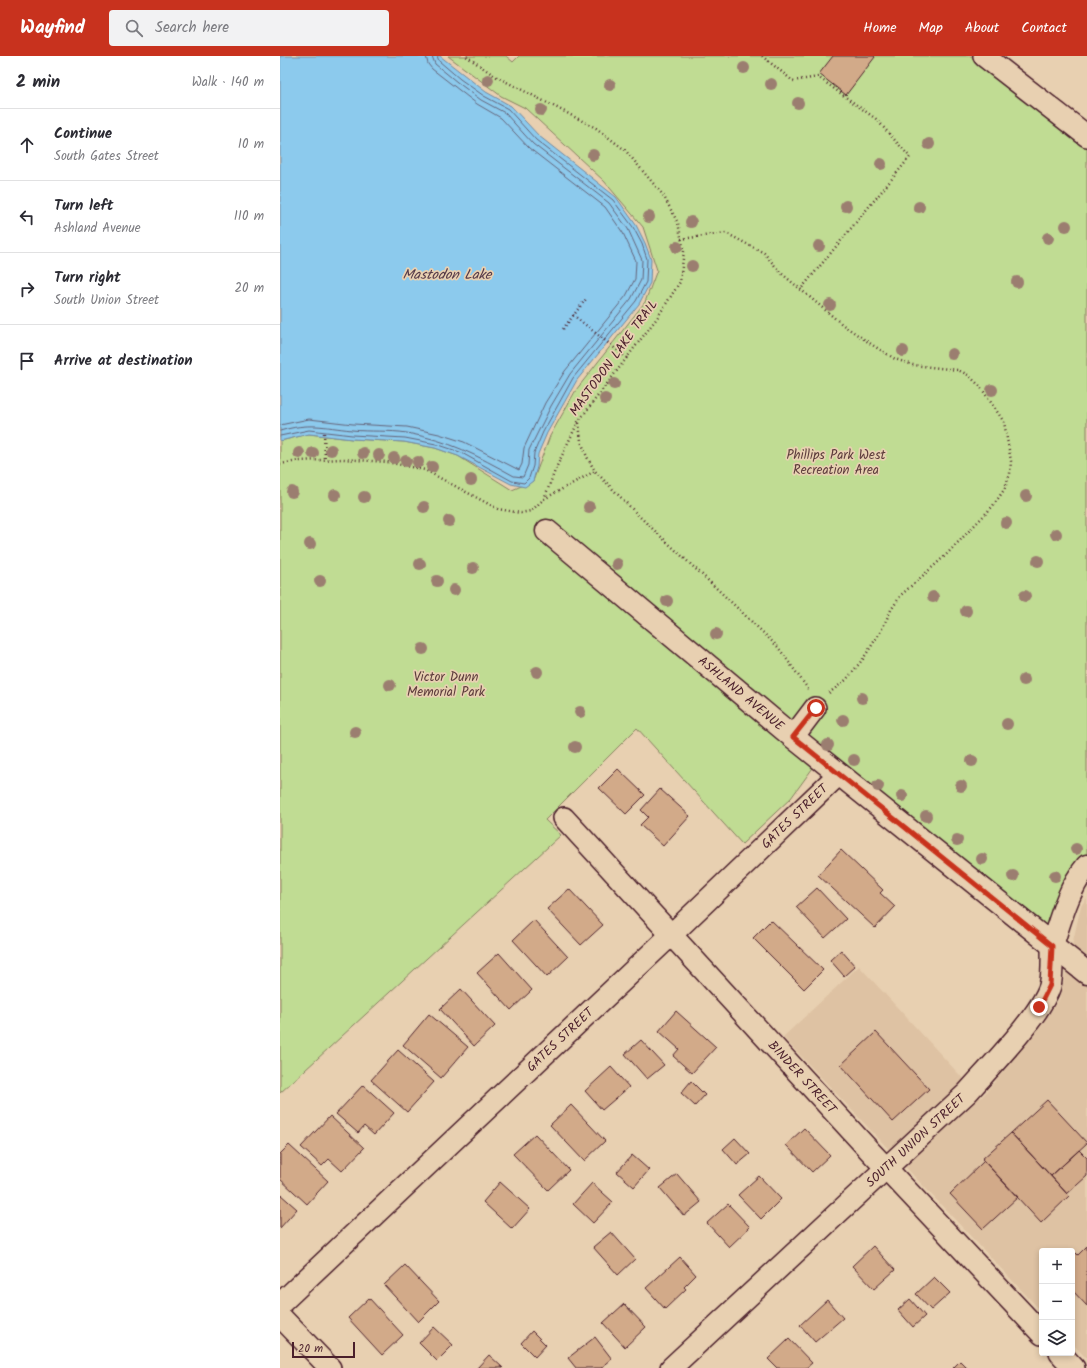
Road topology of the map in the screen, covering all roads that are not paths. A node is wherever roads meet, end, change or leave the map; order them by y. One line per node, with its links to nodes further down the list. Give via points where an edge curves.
1 (984, 56): 2 (street)
2 (1087, 136)
3 (547, 531): 5 (street, ASHLAND AVENUE)
4 (815, 706): 5 (street)
5 (793, 737): 6 (street, ASHLAND AVENUE)
6 (839, 774): 9 (street, GATES STREET); 10 (street, ASHLAND AVENUE)
7 (564, 818): 9 (street, BINDER STREET)
8 (1087, 866): 10 (street, SOUTH UNION STREET, via 1071,891)
9 (671, 935): 12 (street, BINDER STREET); 13 (street, GATES STREET)
10 (1052, 946): 11 (street, ASHLAND AVENUE); 12 (street, SOUTH UNION STREET, via 1050,985 1039,1007 997,1060 967,1092)
11 (1087, 973)
12 (886, 1167): 15 (street, BINDER STREET); 18 (street, SOUTH UNION STREET)
13 (280, 1304)
14 (280, 1316): 17 (street)
15 (1039, 1331)
16 (1063, 1356): 19 (street)
17 (330, 1368)
18 (671, 1368)
19 (1074, 1368)

